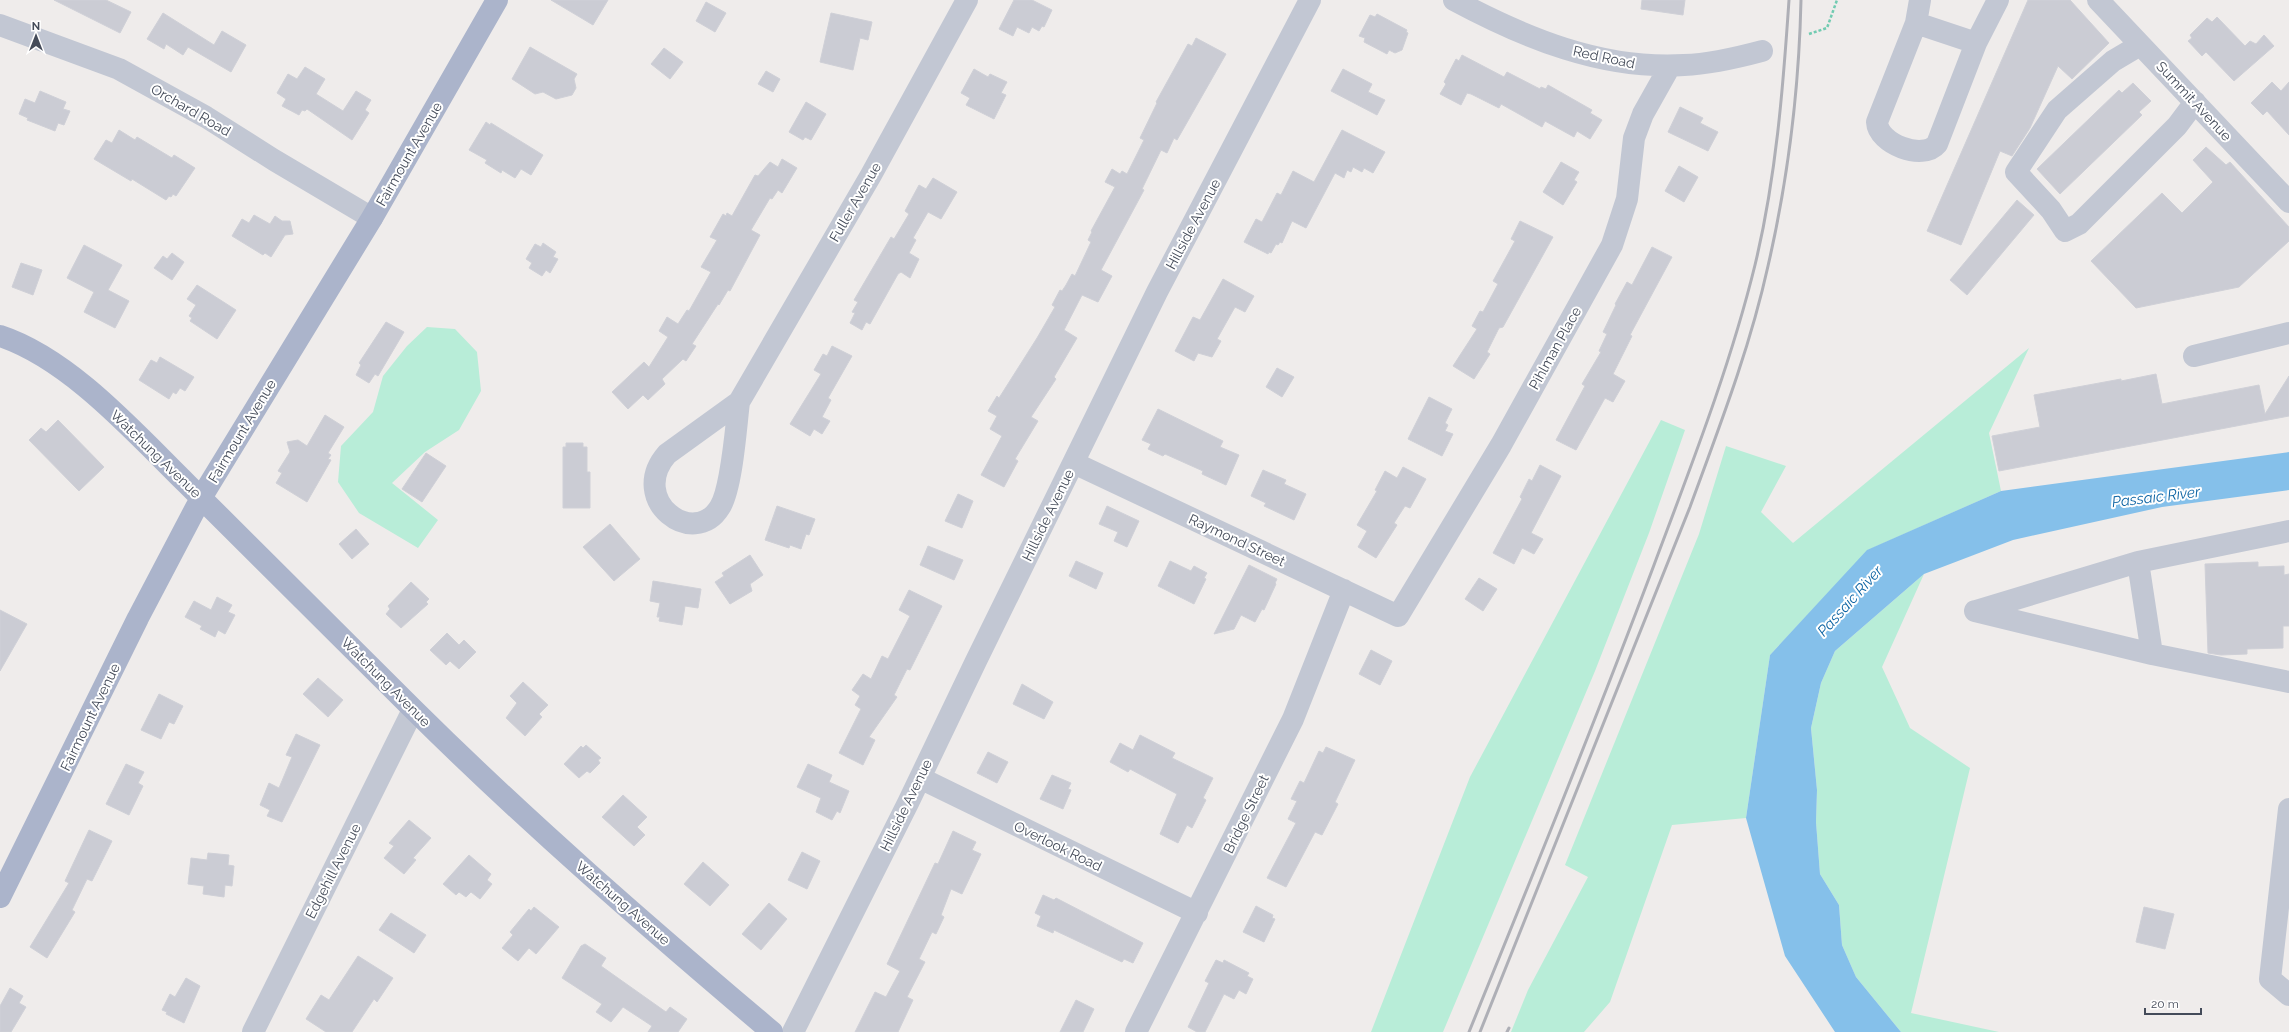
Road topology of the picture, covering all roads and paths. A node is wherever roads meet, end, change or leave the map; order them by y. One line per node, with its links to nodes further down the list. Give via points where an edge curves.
1 (497, 0): 18 (main road, Fairmount Avenue)
2 (967, 0): 22 (street, Fuller Avenue, via 875,168)
3 (1310, 0): 23 (street, Hillside Avenue, via 1157,292)
4 (1454, 0): 15 (street, Red Road, via 1500,24 1548,43 1597,58)
5 (1837, 0): 11 (path, via 1827,28)
6 (1920, 0): 9 (street)
7 (1998, 0): 12 (street)
8 (2098, 0): 13 (street, Summit Avenue)
9 (1916, 23): 12 (street); 12 (street, via 1877,122 1881,133 1894,144 1921,152 1933,149)
10 (0, 25): 18 (street, Orchard Road, via 119,69 206,117)
11 (1809, 34)
12 (1976, 43)
13 (2140, 45): 16 (street, Summit Avenue); 16 (street, via 2113,61 2057,110 2016,172 2052,210 2065,231 2079,224 2177,126)
14 (1762, 51): 15 (street, Red Road, via 1725,61)
15 (1670, 66): 28 (street, Pihlman Place, via 1643,114 1634,138 1627,198 1612,245 1501,445)
16 (2195, 102): 17 (street, Summit Avenue)
17 (2289, 202)
18 (372, 218): 24 (main road, Fairmount Avenue)
19 (2289, 333): 21 (street)
20 (0, 336): 24 (main road, Watchung Avenue, via 42,356 66,372 111,410)
21 (2194, 356)
22 (739, 402): 22 (street, Fuller Avenue, via 667,454 659,464 654,476 654,489 665,512 676,519 688,523 701,522 712,517 721,506 730,468)
23 (1074, 463): 27 (street, Raymond Street); 32 (street, Hillside Avenue)
24 (201, 498): 31 (main road, Watchung Avenue); 34 (main road, Fairmount Avenue, via 138,618)
25 (2289, 531): 26 (street)
26 (2138, 562): 29 (street); 29 (street, via 1975,611)
27 (1344, 590): 28 (street, Raymond Street, via 1398,616); 35 (street, Bridge Street, via 1293,719)
28 (1400, 614)
29 (2152, 654): 30 (street)
30 (2289, 682)
31 (414, 710): 37 (street, Edgehill Avenue); 38 (main road, Watchung Avenue, via 563,851)
32 (920, 778): 35 (street, Overlook Road); 39 (street, Hillside Avenue)
33 (2289, 809): 36 (street, via 2270,979)
34 (0, 897)
35 (1197, 913): 40 (street, Bridge Street)
36 (2289, 995)
37 (253, 1032)
38 (772, 1032)
39 (793, 1032)
40 (1136, 1032)

